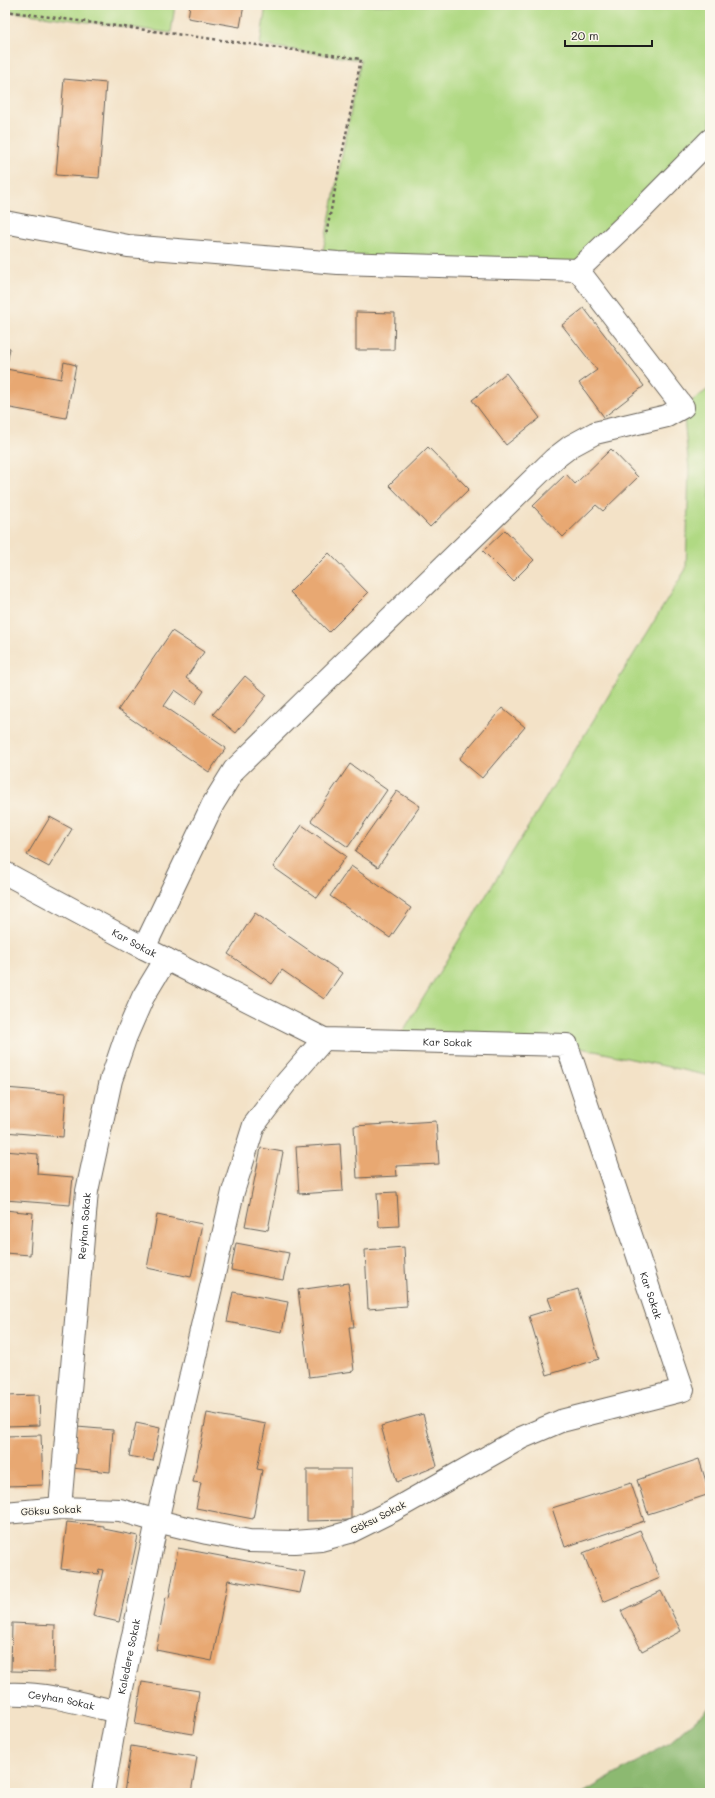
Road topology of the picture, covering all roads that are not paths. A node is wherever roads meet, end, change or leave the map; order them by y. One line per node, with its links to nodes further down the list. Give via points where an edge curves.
1 (710, 140): 3 (street)
2 (5, 222): 3 (street, via 128,246 321,261)
3 (578, 270): 5 (street, via 683,407 667,416 595,433 554,459 234,770 213,804)
4 (5, 873): 5 (street, Kar Sokak)
5 (144, 948): 6 (street, Kar Sokak)
6 (166, 959): 7 (street, Kar Sokak); 9 (street, Reyhan Sokak, via 143,996 111,1080 87,1191)
7 (324, 1040): 8 (street, Kar Sokak, via 567,1045); 11 (street, Kaledere Sokak, via 285,1084 254,1125 233,1192)
8 (683, 1390): 11 (street, Göksu Sokak, via 561,1421 521,1438 350,1532 321,1540 249,1541)
9 (60, 1508): 10 (street, Göksu Sokak); 11 (street, Göksu Sokak, via 120,1510)
10 (5, 1513)
11 (157, 1521): 13 (street, Kaledere Sokak)
12 (5, 1694): 13 (street, Ceyhan Sokak, via 70,1700)
13 (117, 1712): 14 (street, Kaledere Sokak)
14 (103, 1793)

